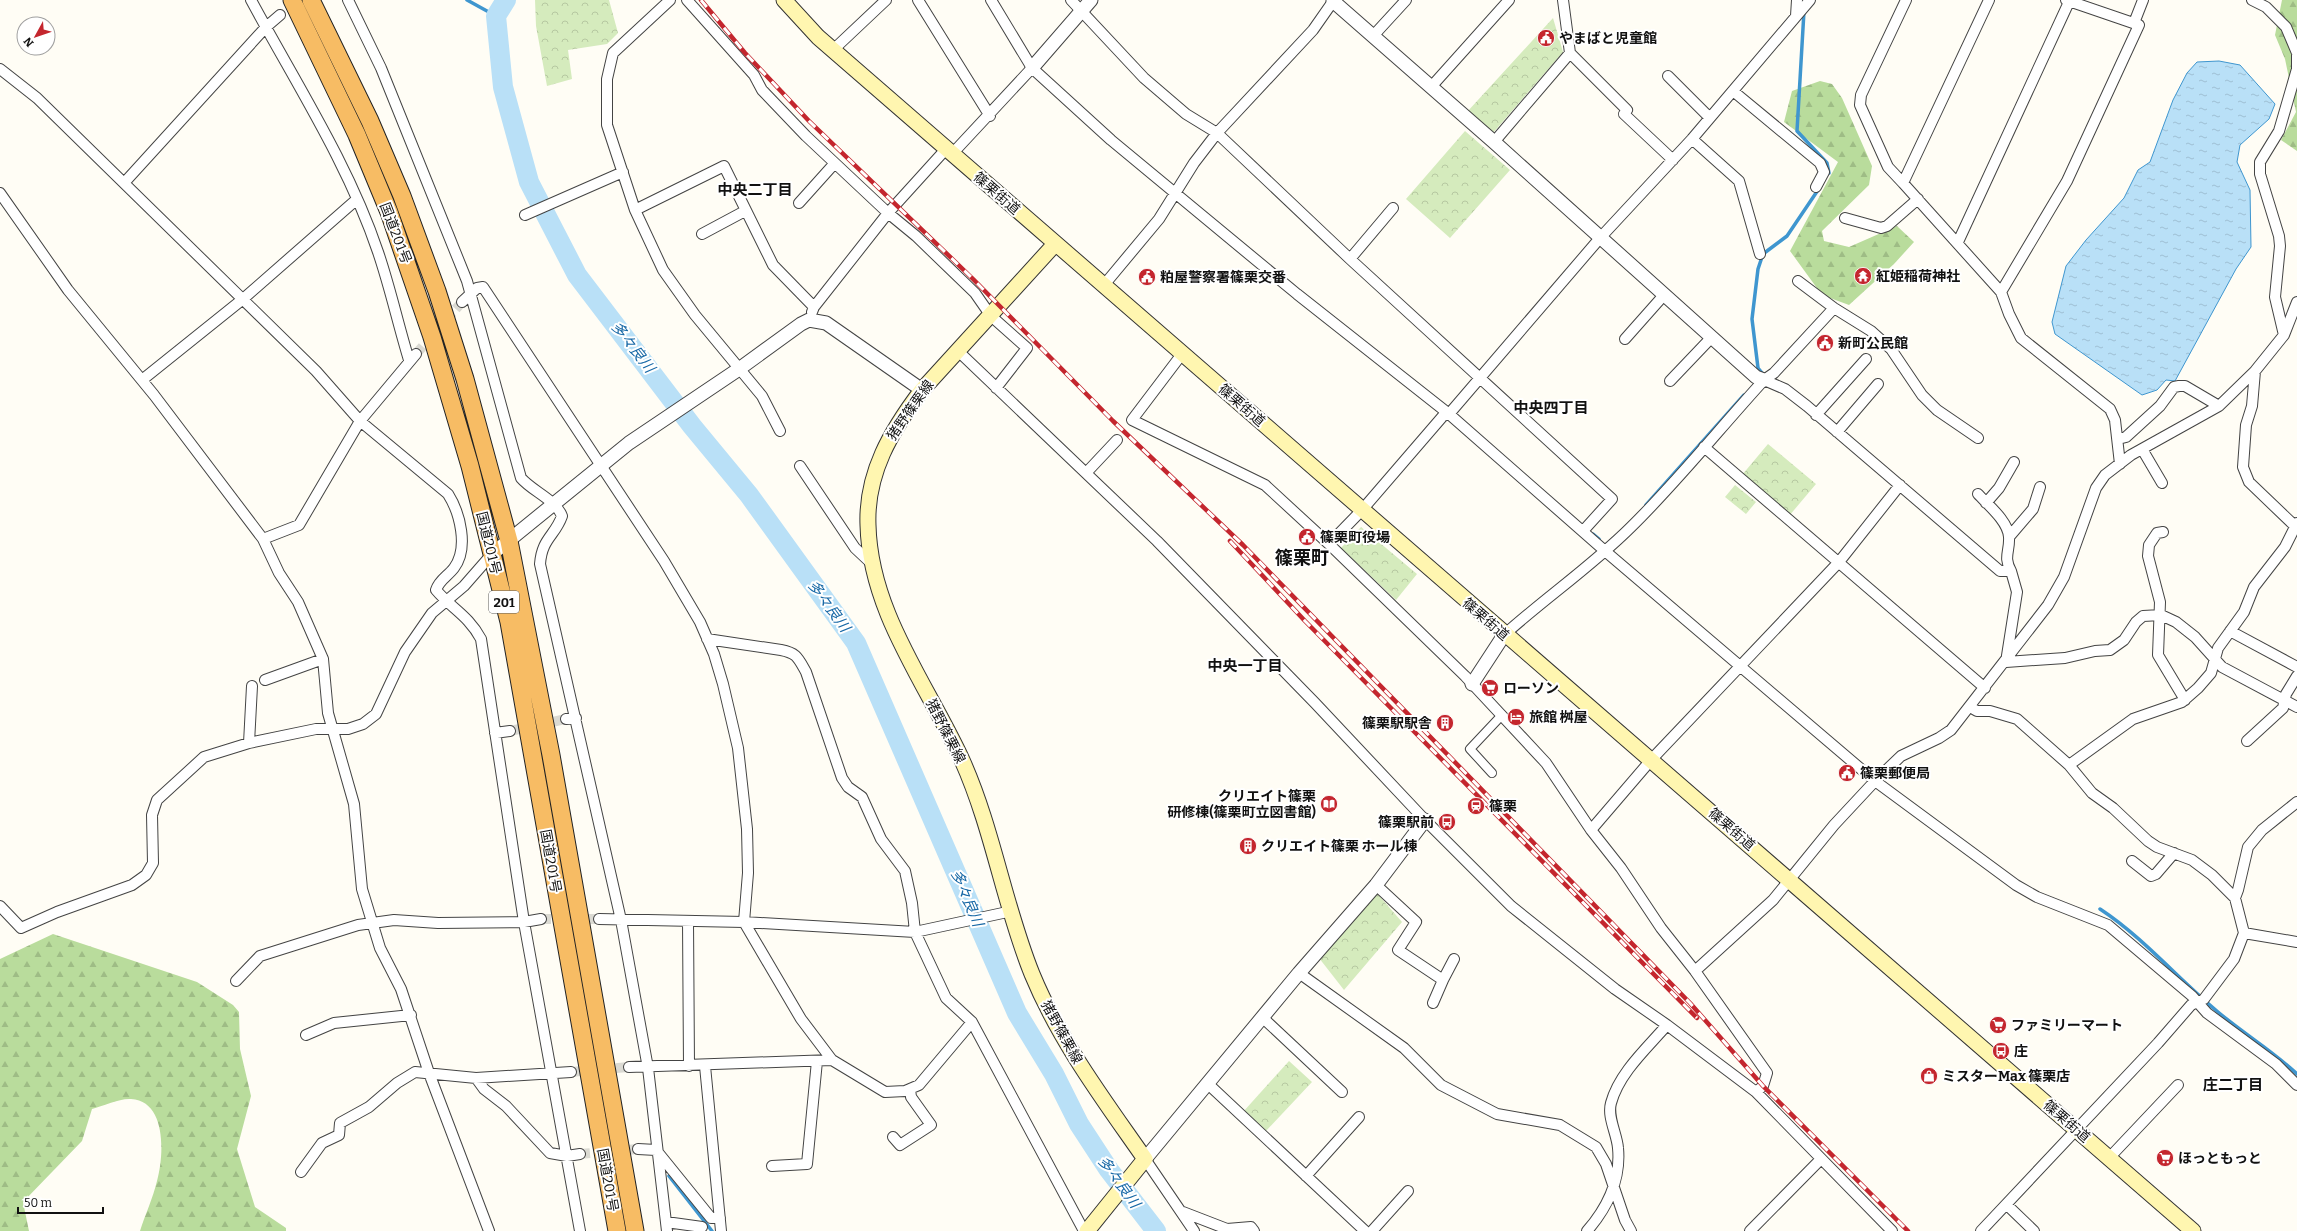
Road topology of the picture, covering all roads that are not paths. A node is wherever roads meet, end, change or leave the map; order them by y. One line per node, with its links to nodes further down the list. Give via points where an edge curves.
1 (251, 0): 28 (street)
2 (292, 0): 124 (highway, 国道201号 / 201, via 357,135 389,212 417,290 464,445)
3 (311, 0): 121 (highway, 国道201号 / 201, via 370,120 402,196 437,291 465,379)
4 (348, 0): 69 (street, via 381,68)
5 (670, 0): 45 (street, via 613,53 607,79 607,125)
6 (687, 0): 44 (street, via 754,75 762,90)
7 (784, 0): 30 (main road, 篠栗街道)
8 (886, 0): 30 (street)
9 (918, 0): 37 (street)
10 (991, 0): 32 (street)
11 (1071, 0): 24 (street)
12 (1091, 0): 24 (street)
13 (1406, 0): 29 (street)
14 (1509, 0): 35 (street)
15 (1563, 0): 31 (street)
16 (1797, 0): 26 (street)
17 (1810, 0): 26 (street)
18 (1906, 0): 47 (street, via 1861,95 1860,105 1888,167)
19 (1989, 0): 47 (street)
20 (2143, 0): 27 (street)
21 (2252, 0): 78 (street, via 2266,8 2286,27 2297,53 2297,69 2279,131 2260,162 2260,174 2279,236 2275,297)
22 (1334, 1): 29 (street); 39 (street, via 1313,30)
23 (2067, 1): 27 (street); 62 (street)
24 (1082, 10): 32 (street); 39 (street, via 1144,78 1186,114)
25 (280, 15): 28 (street)
26 (1796, 16): 36 (street)
27 (2134, 23): 68 (street, via 2139,25 2067,181)
28 (266, 27): 46 (street); 51 (street, via 320,125)
29 (1373, 36): 35 (street)
30 (833, 50): 42 (main road, 篠栗街道)
31 (1570, 53): 41 (street); 43 (street, via 1627,110 1624,114)
32 (1032, 68): 37 (street); 50 (street)
33 (0, 69): 46 (street, via 37,98)
34 (1668, 76): 38 (street)
35 (1431, 87): 41 (street)
36 (1733, 91): 38 (street); 48 (street, via 1820,163 1824,172)
37 (990, 116): 42 (street)
38 (1709, 117): 40 (street)
39 (1217, 133): 50 (street); 65 (street)
40 (1692, 139): 43 (street); 64 (street, via 1739,180)
41 (1494, 142): 61 (street)
42 (949, 151): 57 (street); 63 (main road, 篠栗街道)
43 (1673, 160): 61 (street)
44 (834, 164): 53 (street); 57 (street)
45 (623, 172): 55 (street); 58 (street)
46 (124, 183): 71 (street)
47 (1903, 183): 52 (street)
48 (1816, 187)
49 (0, 193): 87 (street, via 68,290)
50 (1175, 194): 67 (street, via 1159,219); 94 (street)
51 (356, 200): 71 (street); 96 (street, via 378,252 412,357)
52 (1918, 200): 59 (street, via 1887,226 1881,228); 62 (street)
53 (799, 203)
54 (1393, 208): 65 (street)
55 (635, 210): 56 (street, via 724,166); 84 (street, via 663,270 695,315)
56 (745, 211): 60 (street); 74 (street, via 773,265)
57 (888, 214): 74 (street); 76 (street, via 916,236 975,293)
58 (524, 215)
59 (1845, 218)
60 (702, 234)
61 (1600, 238): 70 (street); 86 (street)
62 (1958, 242): 68 (street)
63 (1055, 244): 67 (main road, 篠栗街道); 76 (main road, 猪野篠栗線)
64 (1760, 254)
65 (1350, 259): 86 (street)
66 (1798, 281): 75 (street)
67 (1104, 285): 82 (main road, 篠栗街道)
68 (2001, 292): 100 (street, via 2021,338 2110,409)
69 (471, 293): 72 (street); 106 (street, via 483,287); 114 (street, via 521,478)
70 (1664, 295): 79 (street); 80 (street)
71 (243, 299): 87 (street); 96 (street, via 316,371)
72 (462, 302)
73 (2297, 302): 78 (street)
74 (814, 307): 77 (street)
75 (1834, 308): 88 (street, via 1774,373); 99 (street, via 1876,335 1891,349 1922,395 1936,410)
76 (991, 316): 81 (main road, 猪野篠栗線); 91 (street, via 1027,348)
77 (809, 320): 84 (street); 92 (street, via 826,323)
78 (2284, 336): 85 (street)
79 (1711, 338): 88 (street, via 1756,377); 89 (street)
80 (1624, 339)
81 (957, 350): 91 (street); 92 (main road, 猪野篠栗線)
82 (1182, 354): 115 (main road, 篠栗街道); 122 (street, via 1132,420 1265,485)
83 (1866, 359): 95 (street)
84 (739, 369): 97 (street, via 762,396); 106 (street, via 660,421)
85 (2255, 371): 93 (street); 116 (street, via 2252,406 2246,425 2243,467 2249,482)
86 (1480, 378): 94 (street); 117 (street, via 1612,499)
87 (142, 380): 120 (street)
88 (1764, 380): 95 (street, via 1785,389); 102 (street)
89 (1670, 381)
90 (1878, 384): 98 (street)
91 (996, 388): 108 (street)
92 (922, 390): 126 (main road, 猪野篠栗線, via 902,416 885,446 871,484 868,525)
93 (2218, 406): 100 (street, via 2185,386 2179,386 2174,388 2160,406 2126,437); 103 (street)
94 (1449, 414): 115 (street, via 1443,416); 117 (street)
95 (1816, 415): 98 (street)
96 (360, 421): 120 (street, via 299,525); 128 (street, via 448,494 453,502 462,541 461,554 436,590)
97 (780, 431)
98 (1837, 432): 110 (street)
99 (1978, 438)
100 (2118, 439): 105 (street)
101 (1117, 440): 108 (street)
102 (1704, 447): 123 (street, via 1632,526); 125 (street)
103 (2142, 449): 105 (street); 109 (street)
104 (2014, 462): 113 (street)
105 (2120, 464): 134 (street, via 2105,475 2096,488 2064,577 2048,605)
106 (600, 466): 114 (street); 132 (street, via 664,561 700,622)
107 (800, 466): 126 (street, via 855,548)
108 (1086, 473): 160 (street, via 1157,541 1310,697)
109 (2162, 483)
110 (1900, 486): 125 (street); 127 (street, via 2000,571)
111 (2040, 488): 119 (street, via 2034,509)
112 (1978, 494): 113 (street)
113 (1986, 503): 119 (street, via 2000,518)
114 (553, 504): 121 (street); 148 (street, via 562,516 560,523 545,541 540,564)
115 (1362, 510): 122 (street); 131 (main road, 篠栗街道)
116 (2296, 525): 130 (street, via 2285,547 2254,587 2244,612)
117 (1583, 531): 123 (street)
118 (2163, 532): 129 (street, via 2157,533 2149,545 2148,556)
119 (2009, 537): 127 (street, via 2006,550 2007,564)
120 (263, 539): 133 (street, via 279,573 298,602)
121 (509, 541): 124 (street); 231 (highway, 国道201号 / 201, via 551,755)
122 (1329, 544): 140 (street)
123 (1605, 551): 131 (street, via 1541,601); 136 (street)
124 (492, 554): 128 (street); 230 (highway, 国道201号 / 201, via 508,622)
125 (1839, 562): 136 (street); 142 (street)
126 (872, 564): 168 (main road, 猪野篠栗線, via 880,598 887,614 961,759 982,809)
127 (2011, 571): 134 (street, via 2017,592)
128 (446, 602): 150 (street, via 432,613 405,652 376,714 363,724 348,728); 152 (street, via 462,613 481,639)
129 (2161, 615): 134 (street, via 2143,616 2124,640 2110,650 2065,658); 135 (street, via 2176,622 2195,637); 143 (street, via 2158,655)
130 (2230, 631): 135 (street, via 2218,648); 137 (street)
131 (1504, 635): 140 (street); 155 (main road, 篠栗街道)
132 (707, 639): 175 (street, via 723,684 738,748 747,829 748,872); 176 (street, via 793,652 798,659 806,672 842,778 848,787 862,797 881,839 905,871)
133 (323, 659): 139 (street); 150 (street, via 328,713)
134 (2006, 662): 142 (street)
135 (2216, 662): 143 (street, via 2211,673); 144 (street)
136 (1740, 666): 155 (street); 158 (street)
137 (2297, 667)
138 (2297, 676): 144 (street)
139 (265, 680)
140 (1472, 684): 147 (street)
141 (252, 686): 154 (street)
142 (1986, 688): 145 (street)
143 (2185, 700): 156 (street, via 2133,719)
144 (2285, 700): 146 (street); 153 (street, via 2283,708)
145 (1970, 707): 156 (street, via 1977,711 1990,711 2017,719); 158 (street, via 1951,730 1902,756)
146 (2297, 707)
147 (1502, 715): 157 (street, via 1470,749); 161 (street, via 1546,763)
148 (576, 718): 149 (street); 171 (street)
149 (566, 720)
150 (332, 728): 154 (street); 173 (street, via 354,804 362,889)
151 (510, 731): 152 (street)
152 (495, 733): 174 (street)
153 (2247, 741)
154 (249, 743): 167 (street, via 204,757 157,800 152,815 153,863 146,875 132,885 21,928)
155 (1651, 760): 161 (street); 164 (main road, 篠栗街道)
156 (2069, 765): 162 (street, via 2092,793 2113,808 2148,841)
157 (1492, 773)
158 (1875, 781): 164 (street, via 1834,825); 184 (street, via 2016,885 2037,897 2108,925)
159 (2297, 802): 166 (street, via 2262,830 2248,847)
160 (1425, 820): 165 (street); 189 (street, via 1511,906 1615,989)
161 (1591, 830): 180 (street)
162 (2174, 853): 163 (street, via 2156,874 2151,876); 166 (street, via 2192,860)
163 (2132, 860)
164 (1790, 880): 180 (street, via 1773,900); 208 (main road, 篠栗街道)
165 (1376, 885): 181 (street); 182 (street, via 1416,922 1398,950)
166 (2235, 898): 177 (street)
167 (0, 906)
168 (1008, 912): 176 (street); 216 (main road, 猪野篠栗線, via 1060,1033)
169 (541, 919): 174 (street)
170 (599, 919): 171 (street)
171 (621, 920): 172 (street); 196 (street)
172 (688, 921): 175 (street); 193 (street)
173 (372, 922): 174 (street); 183 (street, via 260,956); 186 (street, via 380,948)
174 (524, 922): 199 (street)
175 (744, 922): 176 (street); 191 (street, via 801,1019)
176 (915, 932): 188 (street, via 946,998)
177 (2244, 933): 178 (street); 184 (street, via 2234,959 2204,999)
178 (2297, 942)
179 (1454, 959): 182 (street)
180 (1695, 971): 206 (street, via 1767,1073 1763,1086)
181 (1299, 973): 187 (street); 220 (street, via 1404,1048 1441,1085 1497,1114 1560,1125 1596,1147 1606,1164)
182 (1443, 980): 185 (street)
183 (236, 981)
184 (2197, 1002): 203 (street, via 2207,1013 2276,1064); 208 (street, via 2191,1005)
185 (1433, 1003)
186 (411, 1015): 190 (street, via 334,1023); 198 (street)
187 (1262, 1017): 201 (street); 205 (street)
188 (972, 1022): 204 (street, via 919,1085); 227 (street)
189 (1667, 1025): 206 (street); 220 (street, via 1617,1085 1610,1105 1618,1148)
190 (306, 1035)
191 (832, 1060): 192 (street); 204 (street, via 885,1092)
192 (817, 1061): 194 (street); 217 (street, via 807,1164)
193 (689, 1066): 194 (street); 196 (street)
194 (705, 1066): 224 (street)
195 (628, 1067): 196 (street)
196 (648, 1068): 211 (street)
197 (571, 1072): 199 (street)
198 (428, 1073): 200 (street); 218 (street, via 415,1072 368,1107 340,1123 339,1134 322,1143); 228 (street)
199 (551, 1074): 200 (street); 213 (street)
200 (476, 1078): 213 (street, via 550,1153)
201 (1207, 1083): 216 (street); 219 (street)
202 (2178, 1085): 214 (street)
203 (2297, 1085)
204 (910, 1089): 209 (street, via 911,1098 931,1125 900,1146)
205 (1342, 1092)
206 (1756, 1092): 215 (street)
207 (1359, 1117): 219 (street)
208 (2077, 1129): 214 (main road, 篠栗街道); 222 (street)
209 (893, 1137)
210 (638, 1150): 211 (street)
211 (656, 1150): 224 (street, via 711,1218); 225 (street)
212 (580, 1154): 213 (street)
213 (567, 1156): 229 (street)
214 (2109, 1158): 243 (main road, 篠栗街道)
215 (1822, 1159): 239 (street); 240 (street)
216 (1143, 1162): 223 (street); 227 (main road)
217 (772, 1166)
218 (302, 1172)
219 (1306, 1176): 235 (street)
220 (1614, 1187): 237 (street, via 1600,1216); 238 (street)
221 (1408, 1191): 236 (street)
222 (2007, 1205): 241 (street); 242 (street)
223 (1183, 1212): 233 (street); 234 (street, via 1227,1230 1251,1228)
224 (720, 1218): 232 (street)
225 (666, 1227): 226 (street)
226 (702, 1227)
227 (1086, 1230)
228 (489, 1231)
229 (580, 1231)
230 (617, 1231)
231 (634, 1231)
232 (721, 1231)
233 (1194, 1231)
234 (1254, 1231)
235 (1365, 1231)
236 (1372, 1231)
237 (1587, 1231)
238 (1631, 1231)
239 (1750, 1231)
240 (1892, 1231)
241 (1981, 1231)
242 (2034, 1231)
243 (2193, 1231)

